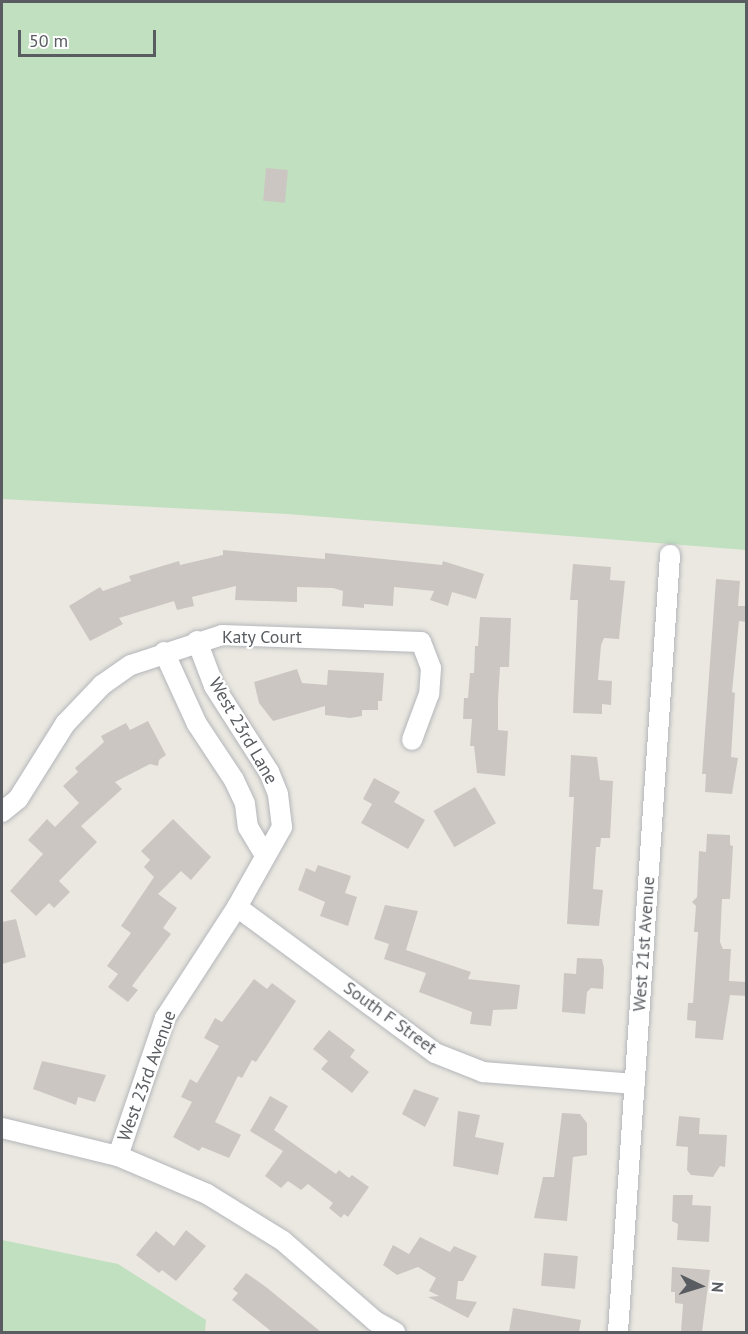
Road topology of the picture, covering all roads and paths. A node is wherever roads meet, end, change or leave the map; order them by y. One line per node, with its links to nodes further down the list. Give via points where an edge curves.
1 (670, 555): 8 (street, West 21st Avenue)
2 (197, 641): 3 (street, Katy Court); 4 (street, Katy Court, via 251,633 421,642 430,668 429,694); 6 (street, West 23rd Lane, via 214,686 260,754 278,794 282,827)
3 (164, 652): 5 (street, Katy Court, via 131,666 102,685 65,724 18,799); 6 (street, West 23rd Lane, via 197,724 234,780 245,804 248,827)
4 (412, 740)
5 (2, 812)
6 (265, 855): 7 (street, West 23rd Lane)
7 (237, 907): 8 (street, South F Street, via 435,1053 483,1072); 10 (street, West 23rd Avenue, via 165,1017)
8 (635, 1084): 12 (street, West 21st Avenue)
9 (2, 1128): 10 (street)
10 (118, 1156): 11 (street, via 207,1194 283,1241 375,1320)
11 (395, 1332)
12 (618, 1332)

